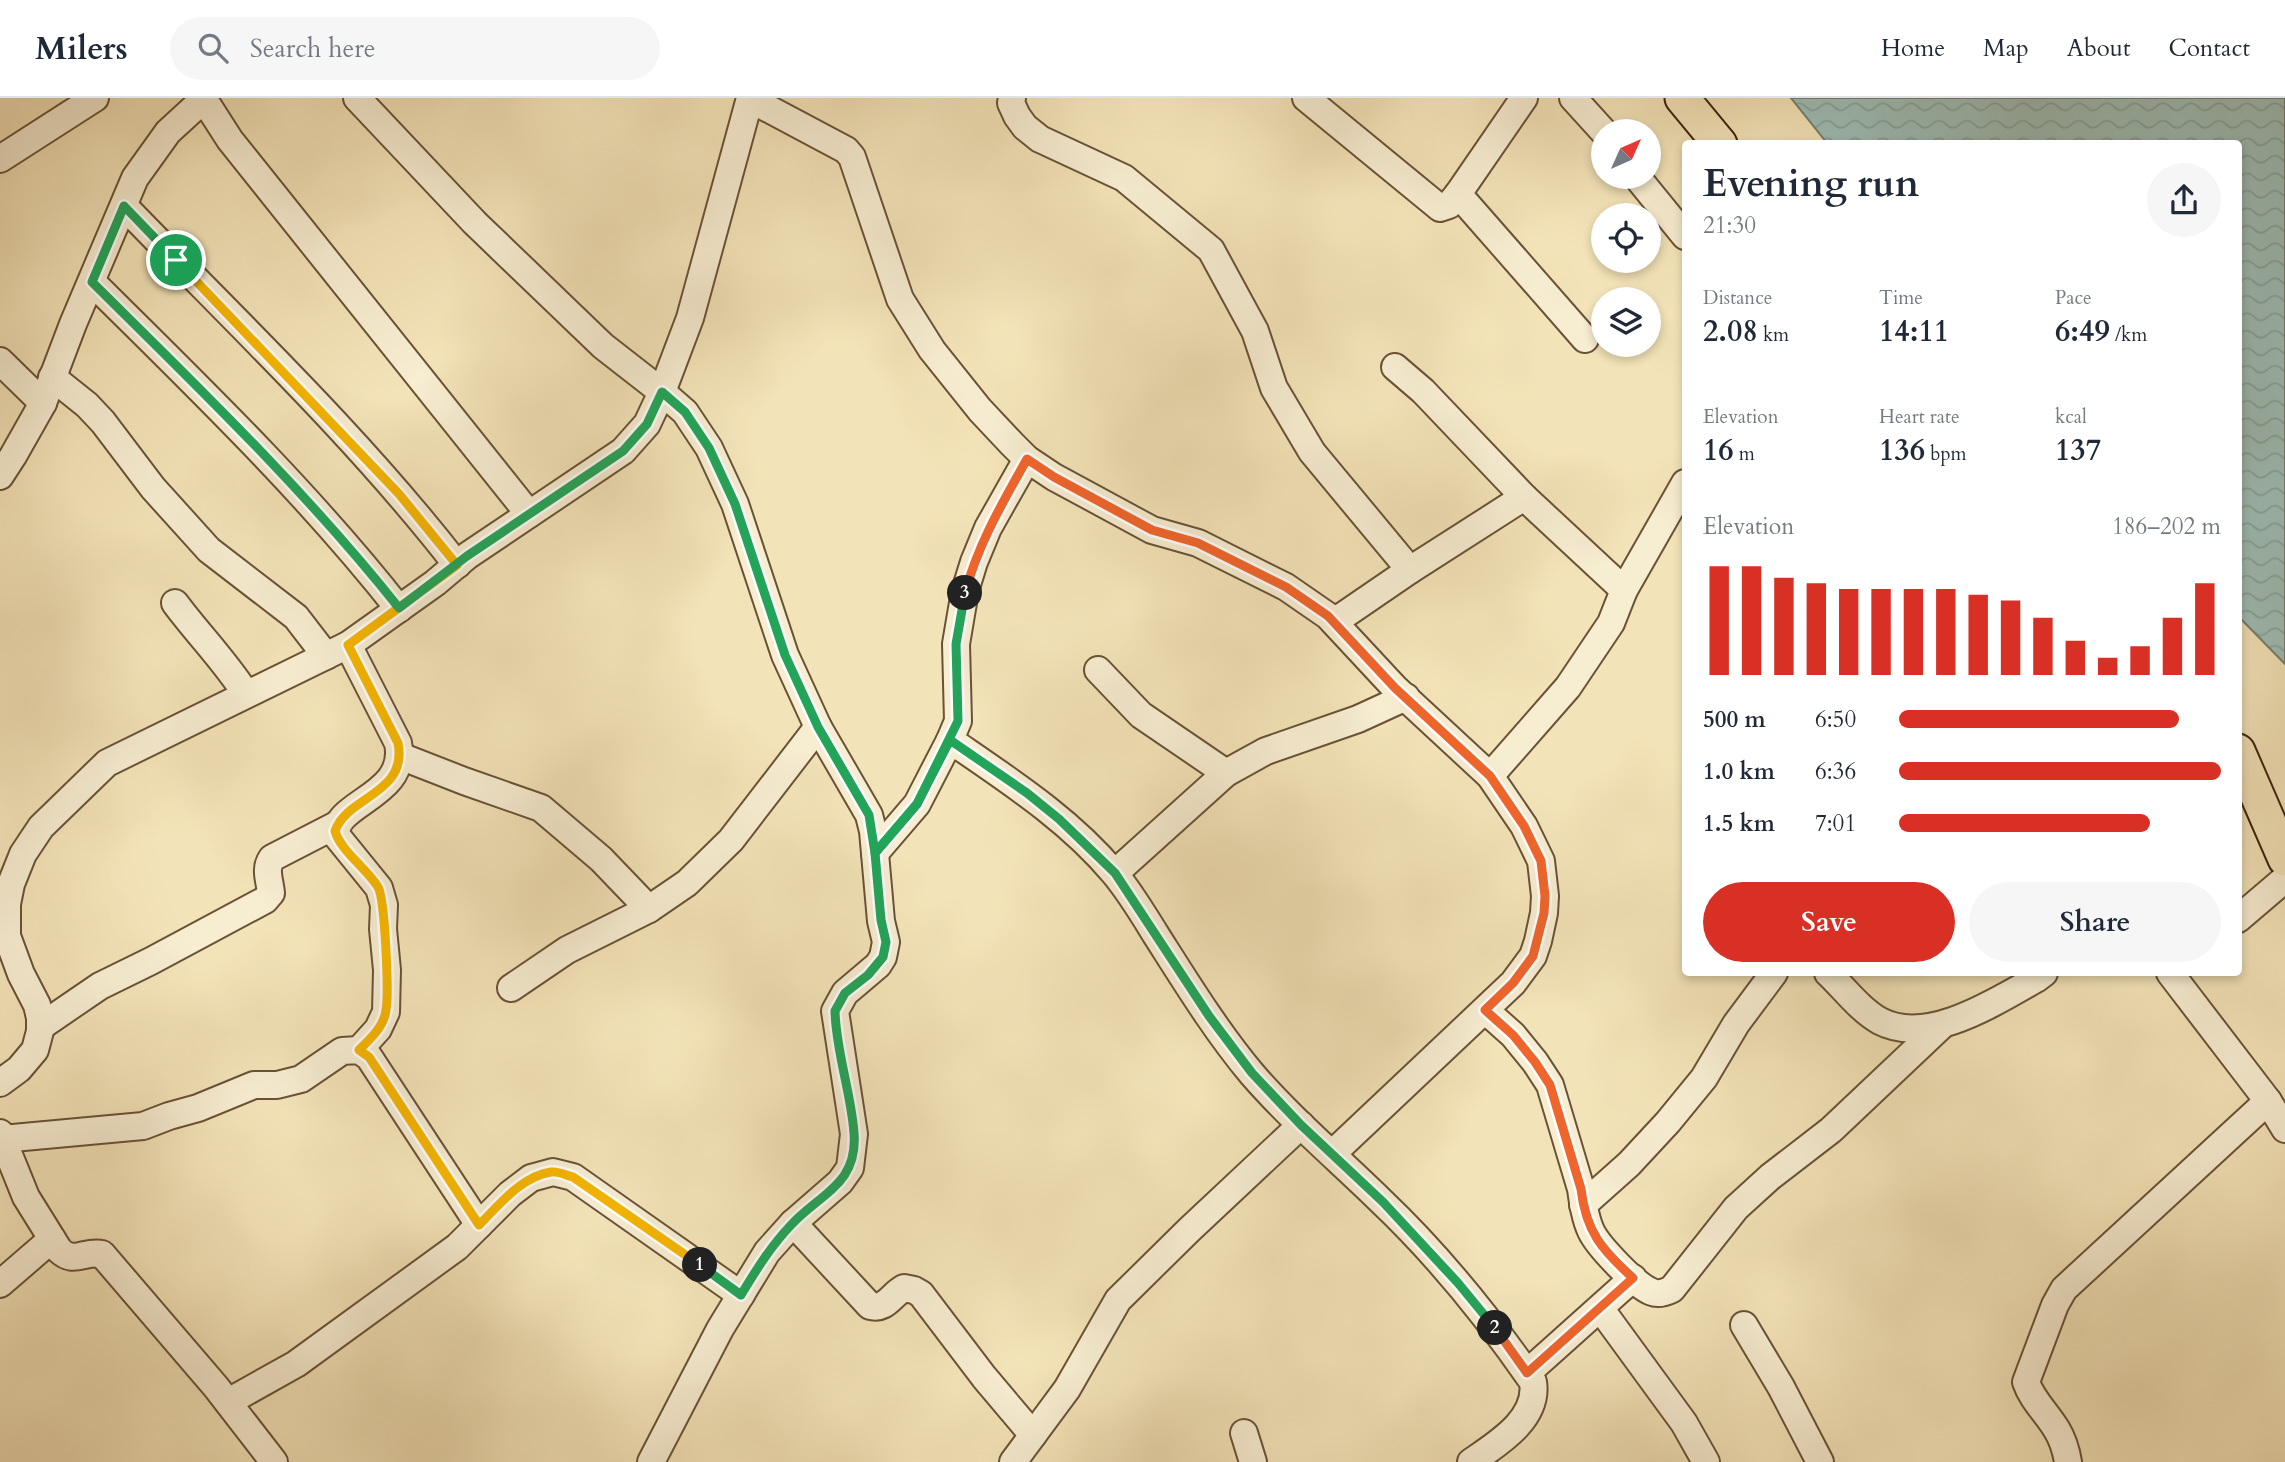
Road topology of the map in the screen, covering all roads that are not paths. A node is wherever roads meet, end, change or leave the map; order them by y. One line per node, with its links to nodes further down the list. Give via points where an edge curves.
1 (95, 98): 12 (street)
2 (204, 98): 15 (street, via 168,132 135,178); 28 (street, via 230,140)
3 (358, 98): 22 (street, via 484,233 603,346)
4 (1012, 98): 30 (street, via 1017,117 1040,139 1124,178 1211,250 1255,331 1274,388 1312,452)
5 (1306, 98): 14 (street, via 1440,208)
6 (1524, 98): 14 (street)
7 (1573, 98): 10 (street)
8 (1682, 98): 11 (main road)
9 (750, 99): 22 (street, via 690,318); 24 (street, via 852,157 900,299 932,350)
10 (1593, 119)
11 (1717, 140)
12 (0, 159)
13 (1647, 189): 16 (street)
14 (1458, 194): 18 (street)
15 (124, 206): 17 (street); 29 (street, via 399,494)
16 (1682, 232)
17 (92, 282): 21 (street); 33 (street, via 242,430)
18 (1585, 339)
19 (0, 361): 23 (street)
20 (1395, 366): 27 (street)
21 (52, 377): 23 (street); 35 (street, via 103,422 153,488 209,550)
22 (662, 392): 28 (street, via 647,424 623,451); 39 (street, via 685,412 709,448 747,536 785,655)
23 (43, 403): 25 (street)
24 (1027, 459): 34 (street, via 1152,530 1198,543 1286,587); 40 (street, via 988,528 965,591 956,644 958,721)
25 (0, 475)
26 (1682, 488): 31 (street)
27 (1524, 497): 30 (street); 31 (street)
28 (529, 514): 29 (street)
29 (457, 565): 33 (street)
30 (1410, 570): 34 (street)
31 (1624, 590): 44 (street, via 1611,623 1568,687)
32 (175, 603): 37 (street)
33 (399, 608): 35 (street)
34 (1334, 622): 38 (street)
35 (337, 650): 37 (street); 41 (street, via 398,743)
36 (1098, 670): 43 (street, via 1140,715)
37 (246, 694): 59 (street, via 107,763 41,827 23,854 6,904 7,936 37,1005)
38 (1406, 697): 43 (street, via 1266,751); 44 (street)
39 (818, 727): 46 (street, via 869,815); 50 (street, via 732,840 687,883)
40 (950, 740): 46 (street, via 917,804); 48 (street, via 1027,793)
41 (400, 756): 45 (street, via 392,778); 50 (street, via 541,808 601,859)
42 (2242, 761): 47 (main road)
43 (1226, 773): 48 (street)
44 (1490, 776): 57 (street, via 1541,861 1545,896 1533,956)
45 (338, 824): 59 (street, via 272,858 267,872 271,893 265,900 100,986); 60 (street, via 336,835 379,888 384,905 386,1012)
46 (875, 853): 68 (street, via 886,942 883,957 845,993 835,1011 854,1134 850,1168 841,1182)
47 (2285, 859)
48 (1115, 873): 63 (street, via 1209,1016 1252,1073)
49 (2285, 879): 51 (street)
50 (649, 909): 56 (street, via 567,950)
51 (2242, 916)
52 (1772, 976): 67 (street, via 1690,1096 1629,1164)
53 (1831, 976): 58 (street, via 1880,1021 1900,1028)
54 (2040, 976): 58 (street)
55 (2174, 976): 62 (street)
56 (512, 988)
57 (1485, 1010): 66 (street); 67 (street, via 1513,1035 1550,1085)
58 (1941, 1026): 71 (street, via 1831,1130 1736,1208 1672,1289 1653,1293)
59 (40, 1027): 61 (street, via 35,1050)
60 (359, 1050): 65 (street, via 342,1051 290,1083 254,1085 143,1126); 69 (street, via 369,1057)
61 (0, 1083)
62 (2268, 1101): 64 (street); 87 (street, via 2059,1295 2026,1382 2058,1430)
63 (1301, 1125): 66 (street); 79 (street, via 1118,1300 1067,1390)
64 (2285, 1129)
65 (1, 1136): 70 (street, via 26,1197)
66 (1332, 1154): 76 (street, via 1458,1283)
67 (1583, 1205): 71 (street, via 1599,1244)
68 (793, 1223): 73 (street, via 767,1252); 79 (street, via 870,1306 884,1306 904,1288 921,1294)
69 (479, 1225): 73 (street, via 531,1178 553,1172 573,1177); 77 (street, via 457,1247 296,1364)
70 (52, 1239): 72 (street); 77 (street, via 64,1256 102,1254)
71 (1633, 1278): 74 (street)
72 (0, 1284)
73 (741, 1295): 81 (street)
74 (1600, 1308): 76 (street); 85 (street, via 1684,1423)
75 (1744, 1325): 86 (street)
76 (1527, 1373): 84 (street, via 1534,1392 1526,1416)
77 (228, 1402): 80 (street)
78 (1244, 1433): 83 (street)
79 (1033, 1435): 82 (street)
80 (274, 1462)
81 (651, 1462)
82 (1013, 1462)
83 (1253, 1462)
84 (1471, 1462)
85 (1706, 1462)
86 (1820, 1462)
87 (2068, 1462)

